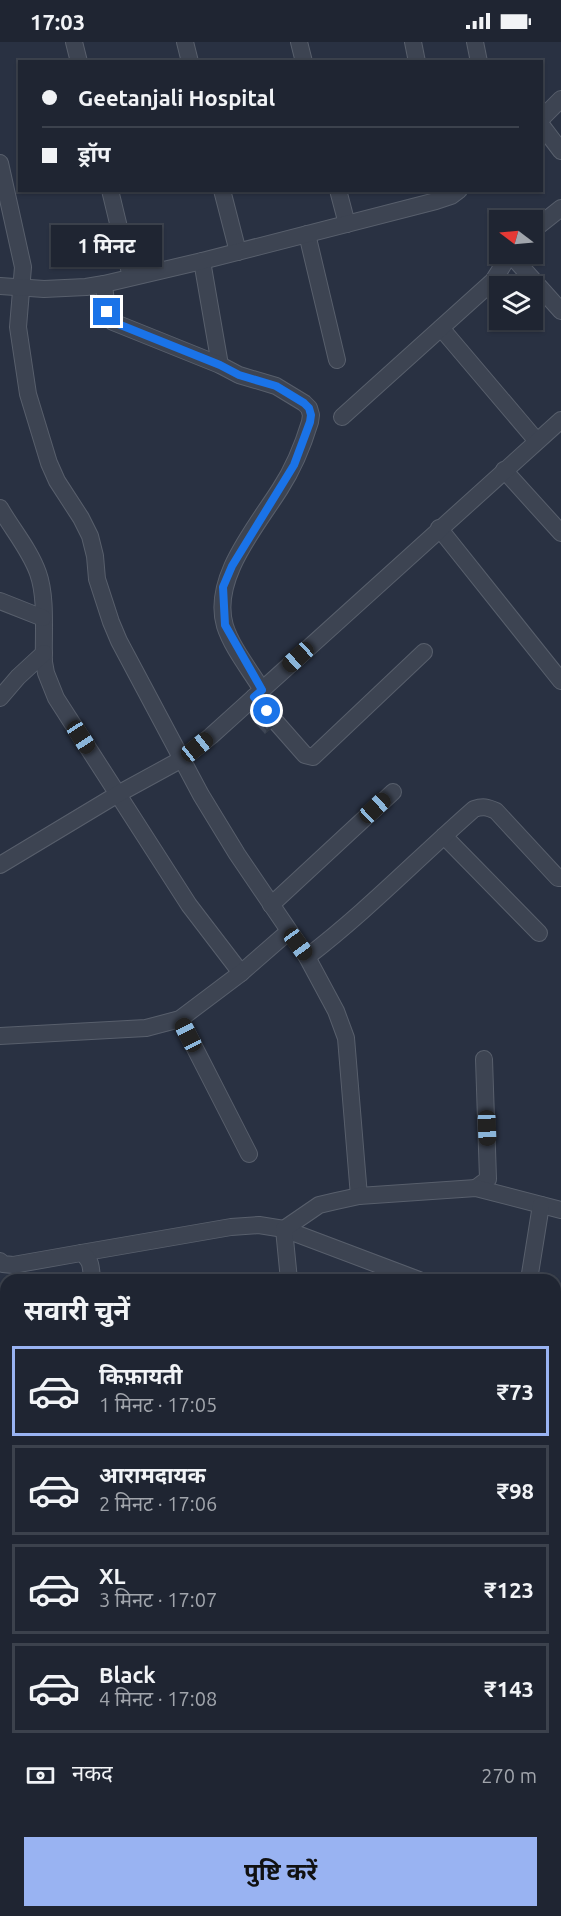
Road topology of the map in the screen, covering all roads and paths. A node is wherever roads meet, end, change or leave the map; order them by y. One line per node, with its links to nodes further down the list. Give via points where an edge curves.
1 (74, 42): 6 (street)
2 (185, 42): 7 (street)
3 (299, 42): 8 (street)
4 (413, 42): 9 (street)
5 (475, 42): 10 (street)
6 (78, 60)
7 (190, 60)
8 (304, 60)
9 (417, 60)
10 (479, 60)
11 (561, 99): 12 (street)
12 (543, 117)
13 (543, 127): 14 (street)
14 (561, 151)
15 (0, 163): 31 (street, via 24,267)
16 (110, 192): 28 (street)
17 (223, 192): 24 (street)
18 (339, 192): 22 (street)
19 (449, 193): 22 (street)
20 (561, 208): 21 (street)
21 (543, 222)
22 (347, 224): 23 (street)
23 (307, 234): 24 (street); 34 (street)
24 (238, 252): 25 (street)
25 (202, 261): 28 (street); 35 (street)
26 (504, 264): 33 (street, via 493,281)
27 (519, 264): 32 (street)
28 (131, 277): 29 (street)
29 (104, 284): 31 (street); 35 (street, via 107,312 113,322)
30 (0, 286): 31 (street)
31 (22, 288): 50 (street, via 18,327 22,362 49,463 90,536 104,602 119,640)
32 (561, 311)
33 (441, 328): 36 (street); 38 (street)
34 (337, 360)
35 (220, 365): 48 (street, via 276,386 304,403 311,415 294,465 223,587 225,625)
36 (342, 417)
37 (561, 420): 38 (street)
38 (536, 440): 39 (street)
39 (504, 470): 41 (street); 42 (street)
40 (3, 517): 44 (street, via 39,575)
41 (440, 528): 47 (street); 48 (street)
42 (561, 533)
43 (0, 601): 44 (street)
44 (42, 618): 46 (street)
45 (424, 652): 48 (street, via 314,757 305,755)
46 (44, 653): 49 (street); 52 (street, via 46,673 56,698)
47 (561, 681)
48 (258, 693): 50 (street)
49 (0, 698)
50 (182, 759): 52 (street); 56 (street)
51 (393, 792): 56 (street)
52 (118, 794): 54 (street); 60 (street, via 189,905)
53 (444, 836): 55 (street, via 474,809 488,807); 58 (street); 59 (street, via 345,928)
54 (0, 865)
55 (561, 878)
56 (271, 905): 57 (street)
57 (288, 932): 59 (street); 60 (street)
58 (539, 933)
59 (307, 957): 66 (street, via 346,1038)
60 (241, 973): 61 (street)
61 (180, 1019): 62 (street, via 146,1028); 64 (street)
62 (0, 1035)
63 (484, 1059): 65 (street, via 488,1179)
64 (249, 1154)
65 (476, 1188): 66 (street); 67 (street)
66 (359, 1196): 69 (street, via 319,1205)
67 (541, 1205): 68 (street); 75 (street)
68 (561, 1210)
69 (284, 1229): 70 (street, via 259,1225 231,1227); 73 (street); 74 (street)
70 (81, 1253): 71 (street, via 14,1265); 72 (street, via 90,1262)
71 (1, 1263)
72 (91, 1274)
73 (288, 1274)
74 (402, 1274)
75 (530, 1274)

